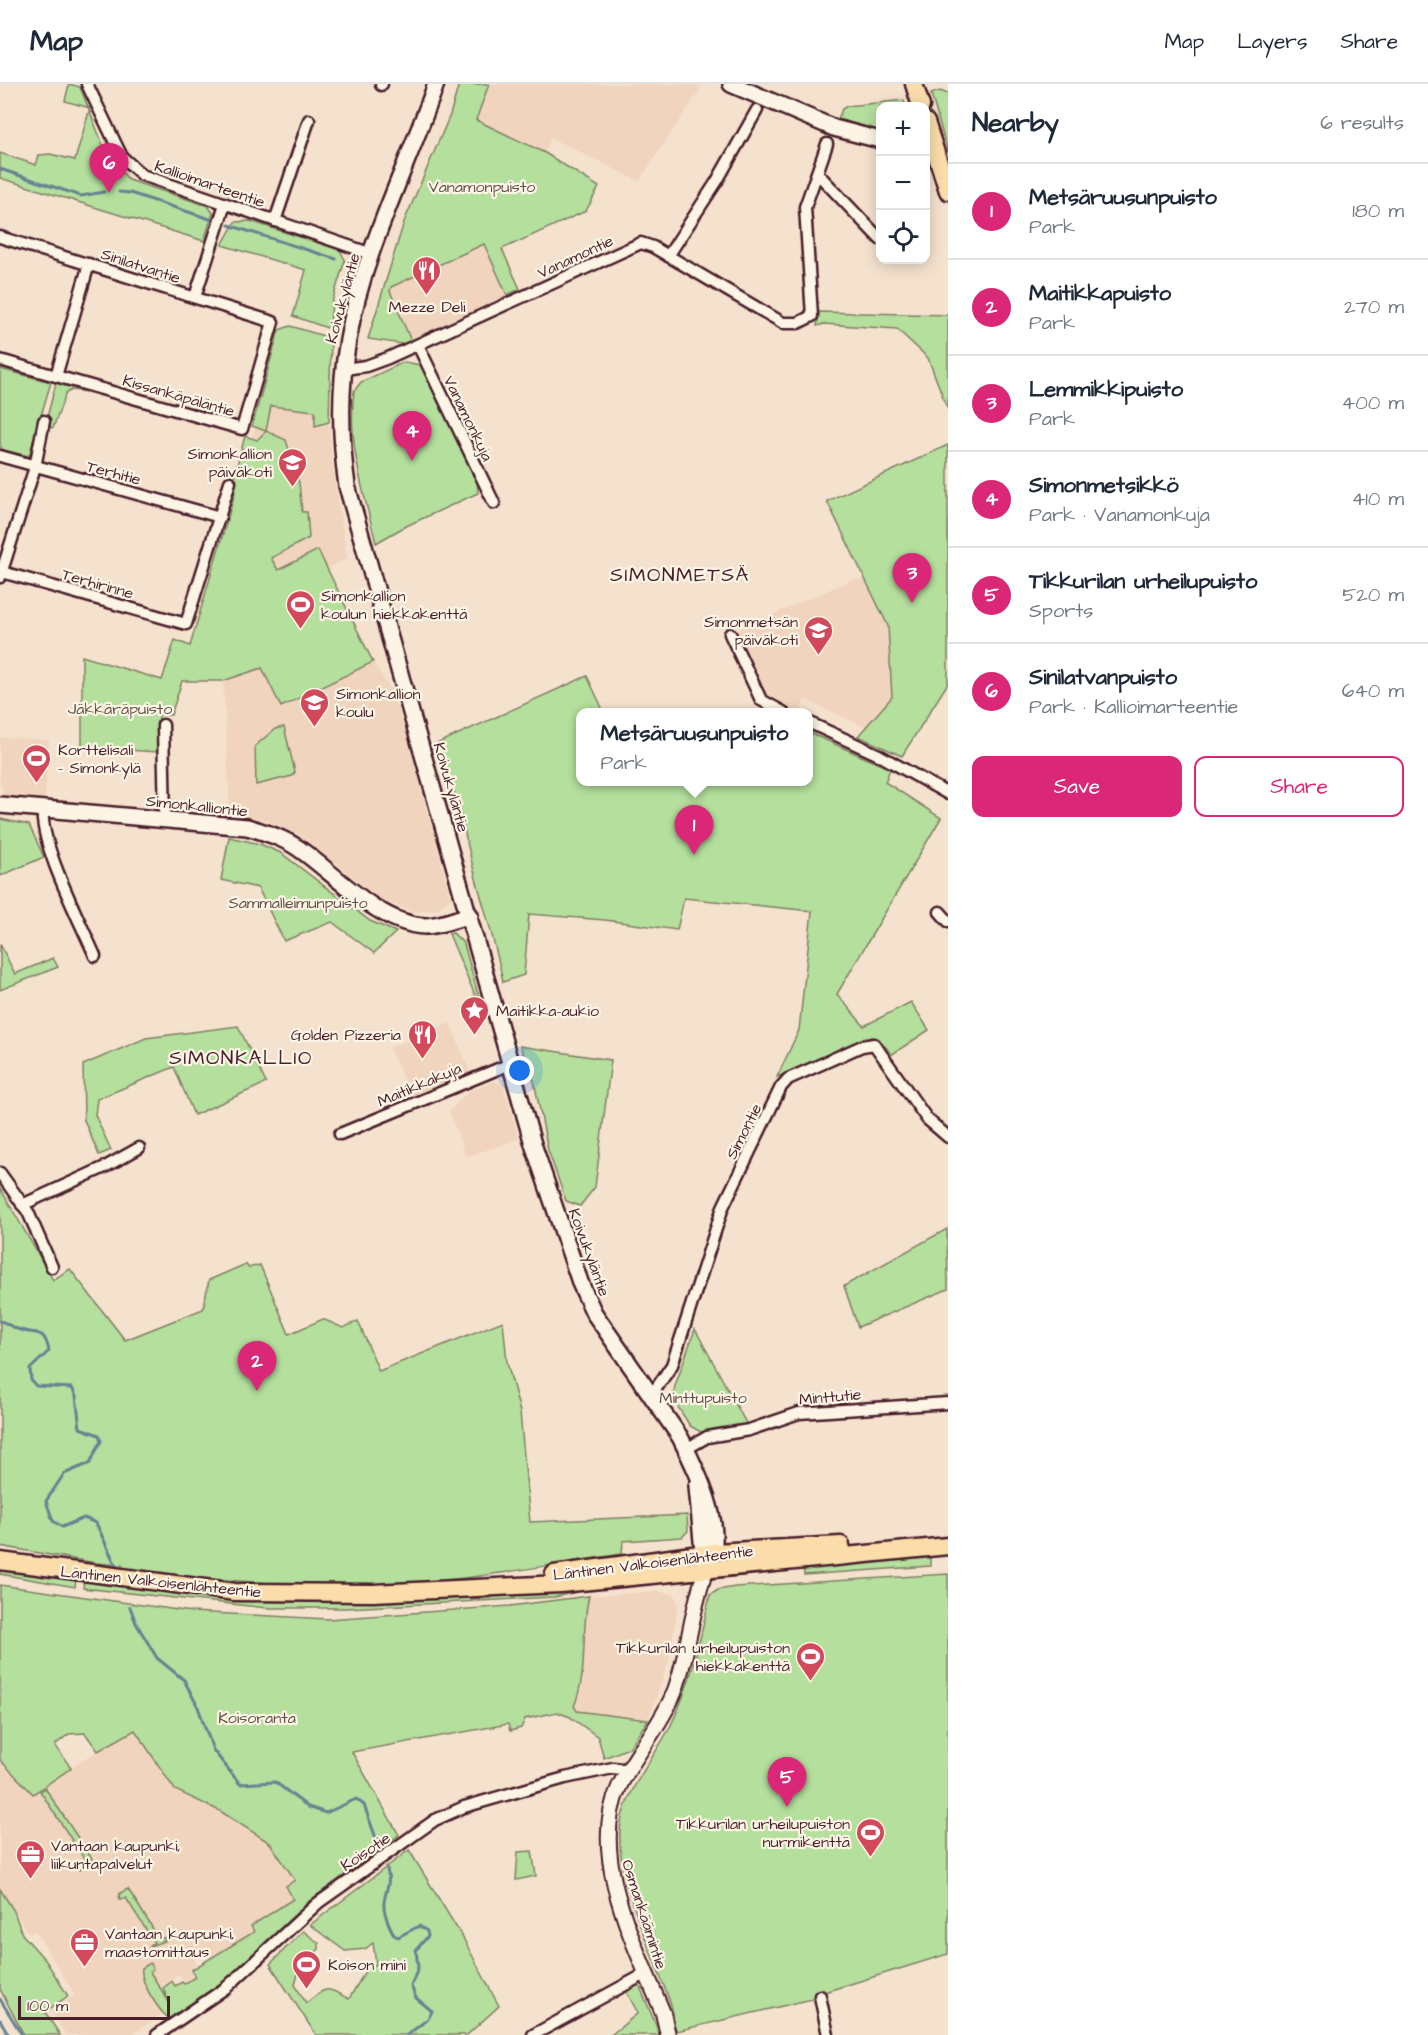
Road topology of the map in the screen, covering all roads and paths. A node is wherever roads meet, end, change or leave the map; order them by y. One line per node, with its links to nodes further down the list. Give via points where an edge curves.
1 (87, 84): 13 (street, Kallioimarteentie, via 130,168 154,181)
2 (436, 84): 17 (main road, Koivukyläntie)
3 (731, 84): 8 (main road, via 834,128)
4 (914, 84): 5 (main road)
5 (920, 102)
6 (757, 110): 18 (street)
7 (309, 120): 14 (street)
8 (876, 139)
9 (827, 144): 11 (street)
10 (930, 149): 12 (main road)
11 (817, 173): 15 (street); 18 (street, Vanamontie, via 806,207 812,316 798,323 783,323)
12 (948, 191)
13 (225, 204): 14 (street, Kallioimarteentie); 20 (street)
14 (275, 221): 17 (street, Kallioimarteentie)
15 (876, 235)
16 (0, 237): 19 (street, Sinilatvantie, via 68,261)
17 (372, 254): 24 (main road, Koivukyläntie, via 348,338)
18 (668, 256): 22 (street, Vanamontie, via 647,244 636,245)
19 (89, 264): 20 (street, Sinilatvantie); 25 (street)
20 (195, 297): 21 (street, Sinilatvantie)
21 (273, 322): 25 (street, Kissankäpäläntie, via 242,429)
22 (418, 345): 24 (street, Vanamontie, via 366,366); 30 (street, Vanamonkuja)
23 (0, 360): 25 (street, Kissankäpäläntie)
24 (344, 369): 42 (main road, Koivukyläntie, via 341,427 347,486)
25 (56, 376)
26 (44, 421): 28 (street)
27 (0, 456): 28 (street, Terhitie)
28 (35, 466): 31 (street, Terhitie); 32 (street)
29 (230, 482): 31 (street)
30 (494, 503)
31 (220, 517): 32 (street, Terhirinne, via 186,624)
32 (1, 574)
33 (730, 634): 34 (street, via 761,700)
34 (776, 708)
35 (813, 724): 37 (street, via 879,755)
36 (163, 725): 40 (street)
37 (948, 794)
38 (0, 805): 39 (main road, Simonkalliontie)
39 (43, 810): 40 (main road, Simonkalliontie); 44 (street, via 44,833 51,853)
40 (165, 820): 42 (main road, Simonkalliontie, via 235,825 278,837 400,921 428,926)
41 (940, 912): 43 (street)
42 (470, 915): 45 (main road, Koivukyläntie)
43 (948, 921)
44 (95, 956)
45 (510, 1064): 46 (street, Maitikkakuja); 52 (main road, Koivukyläntie, via 586,1300)
46 (340, 1134)
47 (948, 1137): 52 (street, Simontie, via 927,1119 874,1044 788,1080 781,1087 723,1207 672,1365)
48 (139, 1148): 50 (street)
49 (0, 1173): 50 (street)
50 (22, 1205): 51 (street)
51 (52, 1267)
52 (651, 1396): 54 (main road, Koivukyläntie)
53 (948, 1403): 54 (street, Minttutie, via 799,1413 749,1430 707,1437)
54 (686, 1449): 57 (main road, Koivukyläntie, via 708,1503)
55 (948, 1540): 57 (main road, Läntinen Valkoisenlähteentie)
56 (948, 1546): 57 (main road, Läntinen Valkoisenlähteentie)
57 (707, 1558): 58 (main road, Läntinen Valkoisenlähteentie, via 560,1584 373,1593 235,1592); 59 (street, Osmankäämintie, via 674,1693)
58 (0, 1561)
59 (628, 1770): 60 (street, Osmankäämintie, via 613,1803 607,1844 615,1886); 62 (street, Koisotie, via 612,1768 565,1778 464,1807 435,1820 312,1908 227,1987)
60 (647, 1973): 63 (street); 64 (street, Osmankäämintie)
61 (820, 1996): 65 (street)
62 (157, 2035)
63 (533, 2035)
64 (668, 2035)
65 (828, 2035)

